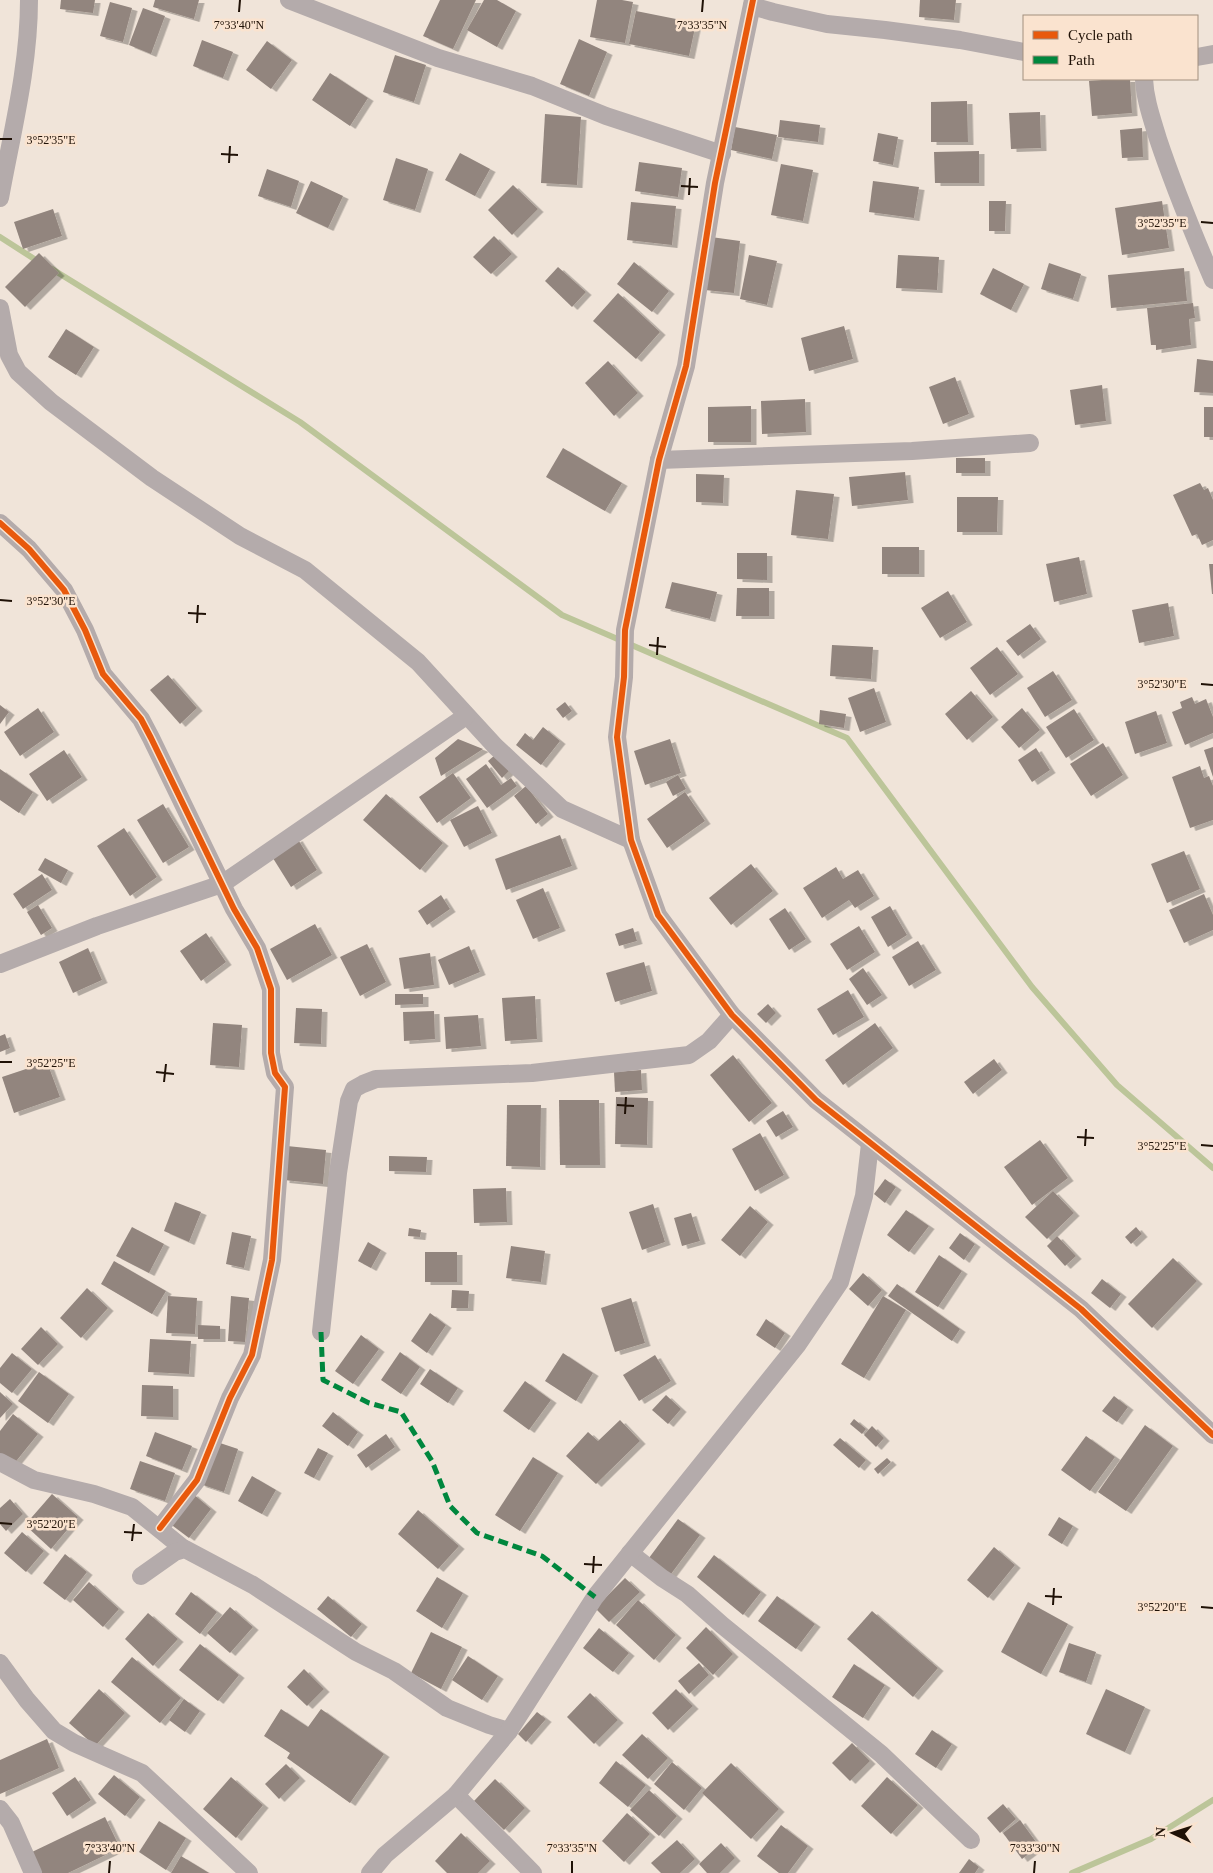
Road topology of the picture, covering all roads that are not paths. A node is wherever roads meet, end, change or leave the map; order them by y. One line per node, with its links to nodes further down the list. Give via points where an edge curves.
1 (29, 0): 9 (street, via 29,30 19,107)
2 (289, 0): 8 (street, via 438,58 532,86 606,116)
3 (753, 3): 4 (street, via 773,12 827,24 960,40); 8 (street)
4 (1023, 52)
5 (1213, 54): 6 (street)
6 (1198, 57)
7 (1144, 80): 10 (street, via 1145,96 1166,161)
8 (722, 154): 14 (street, via 686,366)
9 (1, 186)
10 (1213, 280)
11 (0, 308): 12 (street)
12 (4, 361): 16 (street, via 51,402 152,478 240,536 305,570 418,662)
13 (1030, 443): 14 (street, via 912,452)
14 (658, 460): 17 (street, via 625,630 624,677 617,737)
15 (0, 523): 18 (street, via 29,549 64,590 103,674 141,720 151,738)
16 (466, 716): 17 (street, via 562,809); 18 (street)
17 (631, 840): 20 (street, via 658,914)
18 (222, 884): 19 (street, via 97,926); 25 (street, via 257,948 270,989 271,1053 275,1073 285,1087 272,1260 252,1355 230,1398 197,1480)
19 (0, 964)
20 (732, 1015): 21 (street, via 816,1100); 22 (street, via 709,1041 689,1055 532,1073 376,1079 354,1089 349,1101 338,1173)
21 (870, 1144): 23 (street, via 1081,1309); 27 (street, via 864,1196 840,1282 798,1344)
22 (322, 1332)
23 (1213, 1435)
24 (0, 1462): 25 (street, via 34,1480 132,1507)
25 (160, 1528): 26 (street)
26 (184, 1549): 28 (street); 30 (street, via 253,1585 356,1652 394,1671 447,1708)
27 (630, 1552): 30 (street, via 595,1597); 33 (street, via 688,1594 881,1754)
28 (141, 1576)
29 (0, 1663): 35 (street, via 54,1731 142,1773)
30 (509, 1731): 31 (street)
31 (456, 1794): 36 (street, via 385,1855); 37 (street)
32 (0, 1809): 34 (street, via 11,1823)
33 (971, 1840)
34 (33, 1873)
35 (249, 1873)
36 (370, 1873)
37 (533, 1873)

